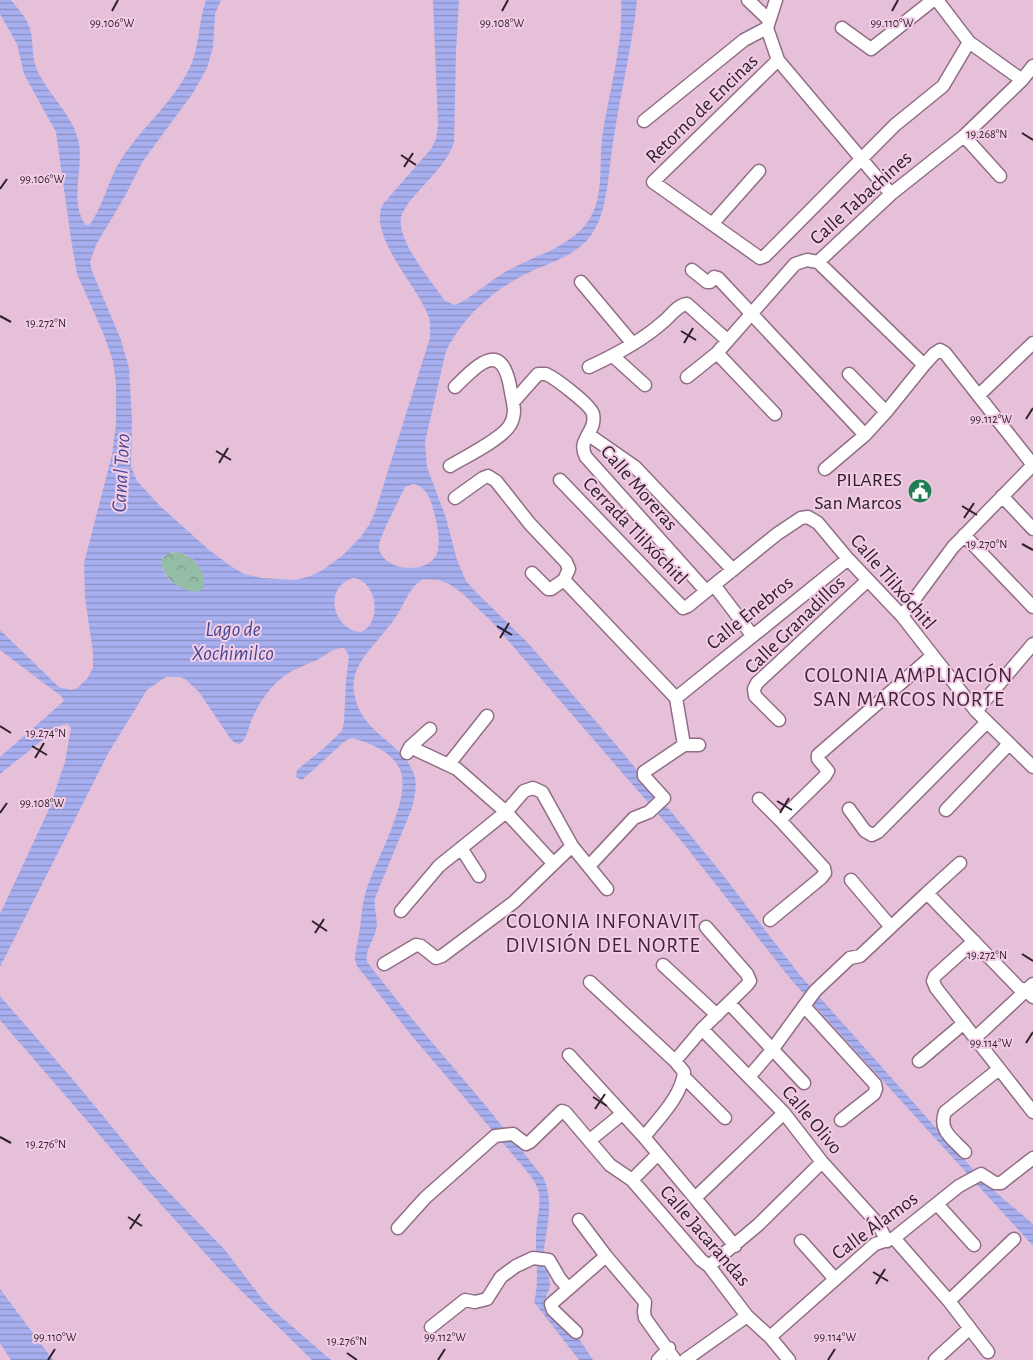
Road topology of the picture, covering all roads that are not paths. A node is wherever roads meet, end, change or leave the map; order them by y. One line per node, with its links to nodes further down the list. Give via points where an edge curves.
1 (748, 0): 5 (street)
2 (776, 0): 5 (street)
3 (933, 0): 6 (street, via 871,48)
4 (937, 0): 7 (street)
5 (768, 24): 8 (street); 11 (street)
6 (842, 28)
7 (969, 42): 10 (street); 13 (street, via 942,86 895,124)
8 (778, 60): 13 (street); 17 (street, Retorno de Encinas, via 654,182)
9 (1033, 66): 10 (street, Calle Tabachines)
10 (1022, 80): 12 (street, Calle Tabachines)
11 (644, 122)
12 (964, 136): 15 (street); 16 (street, Calle Tabachines)
13 (862, 160): 16 (street); 17 (street, Retorno de Encinas, via 765,256 760,258)
14 (759, 171): 17 (street)
15 (1000, 176)
16 (891, 194): 18 (street, Calle Tabachines)
17 (712, 224)
18 (818, 262): 21 (street, Calle Tabachines, via 807,260 795,264); 27 (street)
19 (692, 270): 21 (street, via 707,282 718,278)
20 (581, 282): 24 (street)
21 (751, 314): 22 (street, Calle Tabachines); 38 (street)
22 (728, 340): 24 (street, via 688,304 682,305); 25 (street, Calle Tabachines)
23 (1033, 343): 33 (street)
24 (632, 344): 26 (street)
25 (716, 352): 30 (street, Calle Tabachines); 36 (street)
26 (613, 356): 28 (street); 31 (street)
27 (924, 365): 33 (street, via 940,350 945,352); 35 (street)
28 (589, 366)
29 (849, 374): 35 (street)
30 (687, 377)
31 (645, 385)
32 (455, 387): 34 (street, via 476,366 499,361 508,374)
33 (979, 395): 39 (street)
34 (514, 401): 37 (street, Calle Moreras, via 538,374 545,374 589,407 593,414); 40 (street, via 514,415 502,435)
35 (886, 412): 38 (street)
36 (775, 414)
37 (589, 434): 48 (street, via 635,467); 52 (street, Calle Moreras, via 582,444 586,457)
38 (865, 435): 41 (street)
39 (1033, 465): 43 (street)
40 (450, 466)
41 (825, 469)
42 (560, 480): 54 (street, Cerrada Tlilxóchitl)
43 (1002, 496): 45 (street); 46 (street)
44 (456, 498): 50 (street, via 483,478 488,476 496,481 566,562 569,569)
45 (1033, 529)
46 (964, 536): 53 (street); 55 (street)
47 (848, 559): 48 (street, Calle Tlilxóchitl, via 818,523 808,517 777,534); 51 (street, Calle Tlilxóchitl); 56 (street, Calle Enebros)
48 (733, 570): 52 (street, Calle Tlilxóchitl)
49 (532, 574): 50 (street, via 551,590)
50 (564, 580): 59 (street)
51 (868, 580): 55 (street, Calle Tlilxóchitl); 62 (street, Calle Granadillos, via 757,683 755,696)
52 (710, 588): 54 (street, Calle Tlilxóchitl); 56 (street)
53 (1033, 607)
54 (683, 608)
55 (902, 616): 58 (street, Calle Tlilxóchitl)
56 (752, 635): 59 (street, Calle Enebros)
57 (1033, 644): 60 (street)
58 (932, 656): 60 (street, Calle Tlilxóchitl); 74 (street, via 818,755 828,771)
59 (676, 698): 66 (street)
60 (976, 711): 63 (street, Calle Tlilxóchitl)
61 (487, 716): 68 (street)
62 (779, 720)
63 (986, 723): 65 (street, Calle Tlilxóchitl); 71 (street, via 878,832 872,835 865,831)
64 (430, 729): 68 (street, via 408,750)
65 (1009, 744): 69 (street, Calle Tlilxóchitl); 72 (street)
66 (684, 745): 67 (street); 79 (street, via 644,772 664,798 649,812 634,818)
67 (699, 745)
68 (449, 764): 73 (street)
69 (1033, 767)
70 (759, 798): 74 (street)
71 (849, 810)
72 (946, 810)
73 (506, 812): 75 (street, via 524,791 534,788 542,792); 76 (street); 77 (street)
74 (780, 820): 85 (street, via 824,868 824,873)
75 (572, 846): 77 (street); 79 (street)
76 (462, 848): 80 (street); 84 (street, via 439,866)
77 (553, 863): 89 (street, via 514,902 442,956 436,958 416,945)
78 (960, 863): 83 (street)
79 (589, 866): 82 (street)
80 (480, 876)
81 (851, 880): 87 (street)
82 (607, 889)
83 (927, 893): 87 (street); 88 (street)
84 (401, 911)
85 (770, 920)
86 (706, 927): 93 (street, via 748,974 750,981)
87 (891, 927): 94 (street, via 860,956 850,958)
88 (974, 941): 92 (street, via 1019,988); 96 (street, via 933,980)
89 (384, 964)
90 (663, 965): 95 (street)
91 (590, 982): 101 (street)
92 (1031, 990): 98 (street)
93 (729, 1003): 95 (street); 99 (street)
94 (805, 1004): 99 (street); 111 (street, via 875,1084 874,1094)
95 (716, 1015): 97 (street)
96 (964, 1023): 98 (street); 102 (street)
97 (702, 1029): 101 (street); 104 (street, Calle Olivo)
98 (975, 1038): 103 (street)
99 (772, 1050): 104 (street); 106 (street)
100 (569, 1055): 108 (street)
101 (674, 1061): 105 (street, via 684,1072)
102 (919, 1061)
103 (1000, 1070): 107 (street); 114 (street, via 945,1112 942,1119 943,1129)
104 (749, 1077): 109 (street, Calle Olivo)
105 (684, 1078): 110 (street); 112 (street, via 675,1096)
106 (804, 1083)
107 (1033, 1112)
108 (622, 1114): 112 (street); 113 (street)
109 (784, 1114): 117 (street, Calle Olivo); 119 (street)
110 (725, 1118)
111 (841, 1120)
112 (644, 1137): 115 (street)
113 (590, 1140): 118 (street, Calle Jacarandas, via 610,1165); 122 (street, Calle Jacarandas, via 562,1111 526,1144 513,1134 495,1136 425,1198)
114 (965, 1152)
115 (658, 1154): 118 (street); 119 (street)
116 (1033, 1158): 120 (street, Calle Álamos, via 1001,1183 981,1174)
117 (822, 1162): 124 (street, Calle Olivo); 127 (street)
118 (632, 1180): 129 (street, Calle Jacarandas)
119 (696, 1197): 127 (street)
120 (937, 1204): 124 (street, Calle Álamos); 126 (street)
121 (579, 1220): 128 (street)
122 (398, 1228)
123 (1014, 1239): 132 (street)
124 (890, 1240): 130 (street, Calle Álamos, via 875,1244); 132 (street, Calle Olivo)
125 (802, 1241): 130 (street)
126 (974, 1245)
127 (735, 1246): 129 (street)
128 (606, 1256): 131 (street); 138 (street, via 645,1302 645,1318)
129 (709, 1266): 133 (street, Calle Jacarandas)
130 (835, 1279): 137 (street, Calle Álamos)
131 (568, 1288): 134 (street, via 549,1260 533,1258 500,1277 487,1299 465,1300); 136 (street, via 551,1304 553,1310)
132 (949, 1301): 135 (street, Calle Olivo)
133 (748, 1316): 137 (street, Calle Jacarandas); 142 (street)
134 (431, 1327)
135 (970, 1328): 139 (street, Calle Olivo); 144 (street)
136 (576, 1332)
137 (770, 1337): 143 (street, Calle Jacarandas)
138 (669, 1348): 140 (street); 141 (street)
139 (988, 1352)
140 (658, 1360)
141 (675, 1360)
142 (685, 1360)
143 (789, 1360)
144 (935, 1360)

